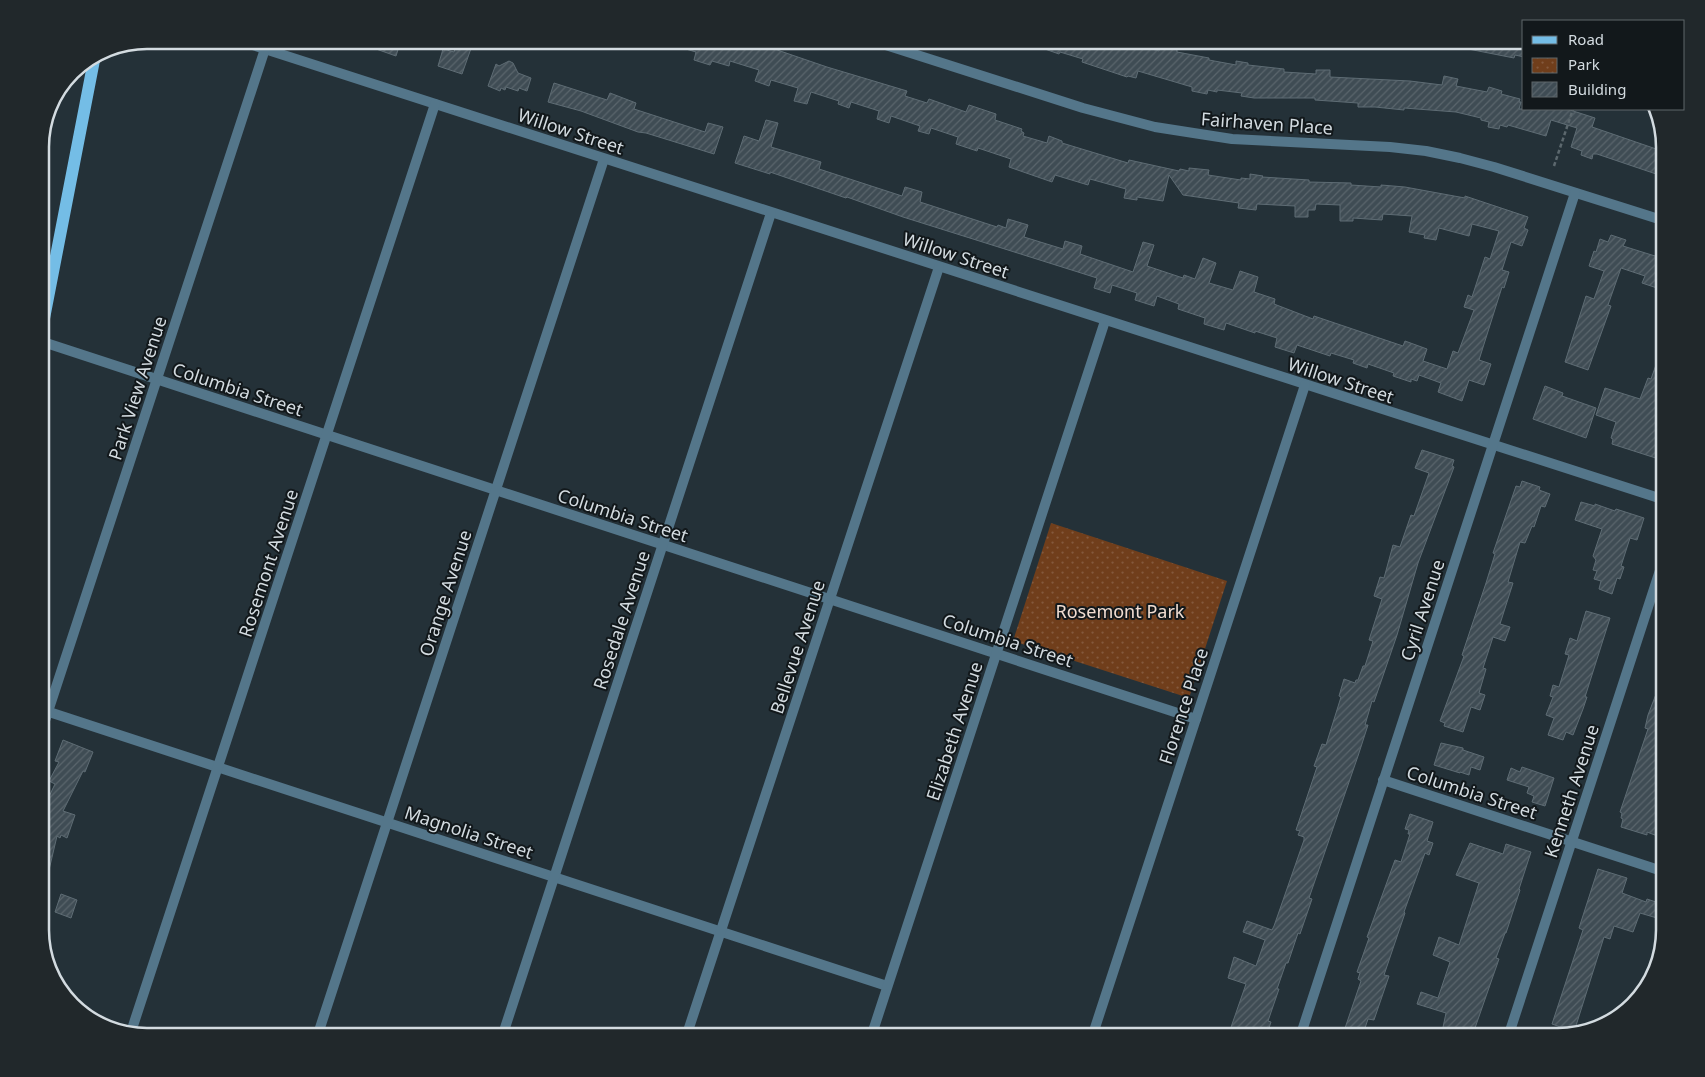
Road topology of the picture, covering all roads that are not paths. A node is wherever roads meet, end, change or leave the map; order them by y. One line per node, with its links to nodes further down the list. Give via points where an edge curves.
1 (265, 49): 4 (street, Willow Street); 13 (street, Park View Avenue)
2 (898, 49): 6 (street, Fairhaven Place, via 1083,108 1154,127 1232,139 1426,151 1494,167)
3 (93, 64): 10 (main road)
4 (435, 104): 5 (street, Willow Street); 15 (street, Rosemont Avenue)
5 (604, 159): 7 (street, Willow Street); 17 (street, Orange Avenue)
6 (1575, 193): 8 (street, Fairhaven Place); 16 (street, Cyril Avenue)
7 (771, 213): 9 (street, Willow Street); 19 (street, Rosedale Avenue)
8 (1656, 219)
9 (939, 267): 11 (street, Willow Street); 21 (street, Bellevue Avenue)
10 (49, 293)
11 (1105, 321): 14 (street, Willow Street); 22 (street, Elizabeth Avenue)
12 (49, 343): 13 (street, Columbia Street)
13 (157, 380): 15 (street, Columbia Street); 23 (street, Park View Avenue)
14 (1305, 385): 16 (street, Willow Street); 25 (street, Florence Place)
15 (327, 435): 17 (street, Columbia Street); 26 (street, Rosemont Avenue)
16 (1492, 446): 18 (street, Willow Street); 27 (street, Cyril Avenue)
17 (496, 490): 19 (street, Columbia Street); 28 (street, Orange Avenue)
18 (1656, 497)
19 (663, 545): 21 (street, Columbia Street); 31 (street, Rosedale Avenue)
20 (1656, 582): 29 (street, Kenneth Avenue)
21 (830, 599): 22 (street, Columbia Street); 32 (street, Bellevue Avenue)
22 (996, 654): 25 (street, Columbia Street); 33 (street, Elizabeth Avenue)
23 (49, 695)
24 (49, 712): 26 (street, Magnolia Street)
25 (1196, 719): 39 (street, Florence Place)
26 (218, 767): 28 (street, Magnolia Street); 34 (street, Rosemont Avenue)
27 (1383, 780): 29 (street, Columbia Street); 40 (street, Cyril Avenue)
28 (388, 822): 31 (street, Magnolia Street); 35 (street, Orange Avenue)
29 (1571, 842): 30 (street, Columbia Street); 41 (street, Kenneth Avenue)
30 (1656, 869)
31 (554, 877): 32 (street, Magnolia Street); 36 (street, Rosedale Avenue)
32 (721, 931): 33 (street, Magnolia Street); 37 (street, Bellevue Avenue)
33 (887, 986): 38 (street, Elizabeth Avenue)
34 (133, 1027)
35 (320, 1028)
36 (505, 1028)
37 (689, 1028)
38 (873, 1028)
39 (1095, 1028)
40 (1303, 1028)
41 (1511, 1028)

